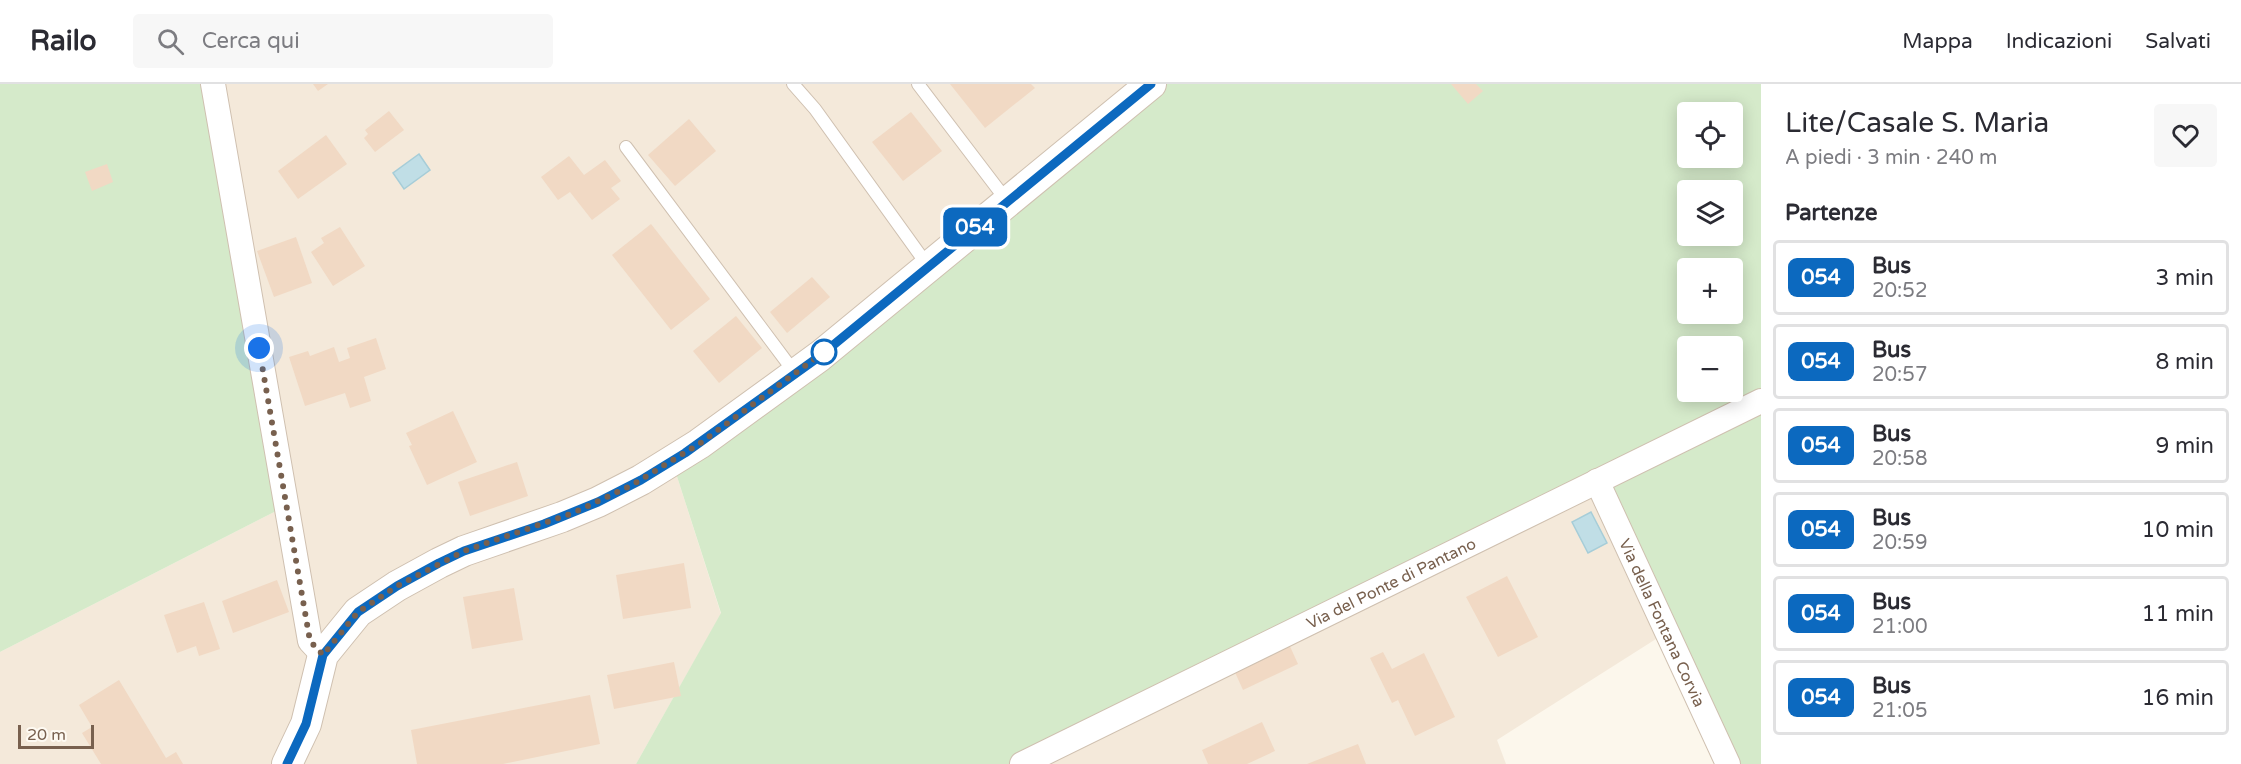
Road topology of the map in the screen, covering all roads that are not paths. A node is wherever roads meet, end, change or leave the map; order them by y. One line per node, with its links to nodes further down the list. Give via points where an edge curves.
1 (213, 84): 11 (street, via 310,641)
2 (793, 84): 7 (lane)
3 (918, 84): 6 (lane)
4 (1151, 84): 6 (street)
5 (626, 147): 8 (lane)
6 (1007, 201): 7 (street)
7 (928, 266): 8 (street)
8 (795, 374): 11 (street, via 699,444 632,485 567,515 464,551 397,586 358,612)
9 (1761, 401): 10 (street, Via del Ponte di Pantano)
10 (1597, 481): 13 (street, Via del Ponte di Pantano); 14 (street, Via della Fontana Corvia)
11 (323, 655): 12 (street, via 306,724)
12 (287, 764)
13 (1022, 764)
14 (1728, 764)

